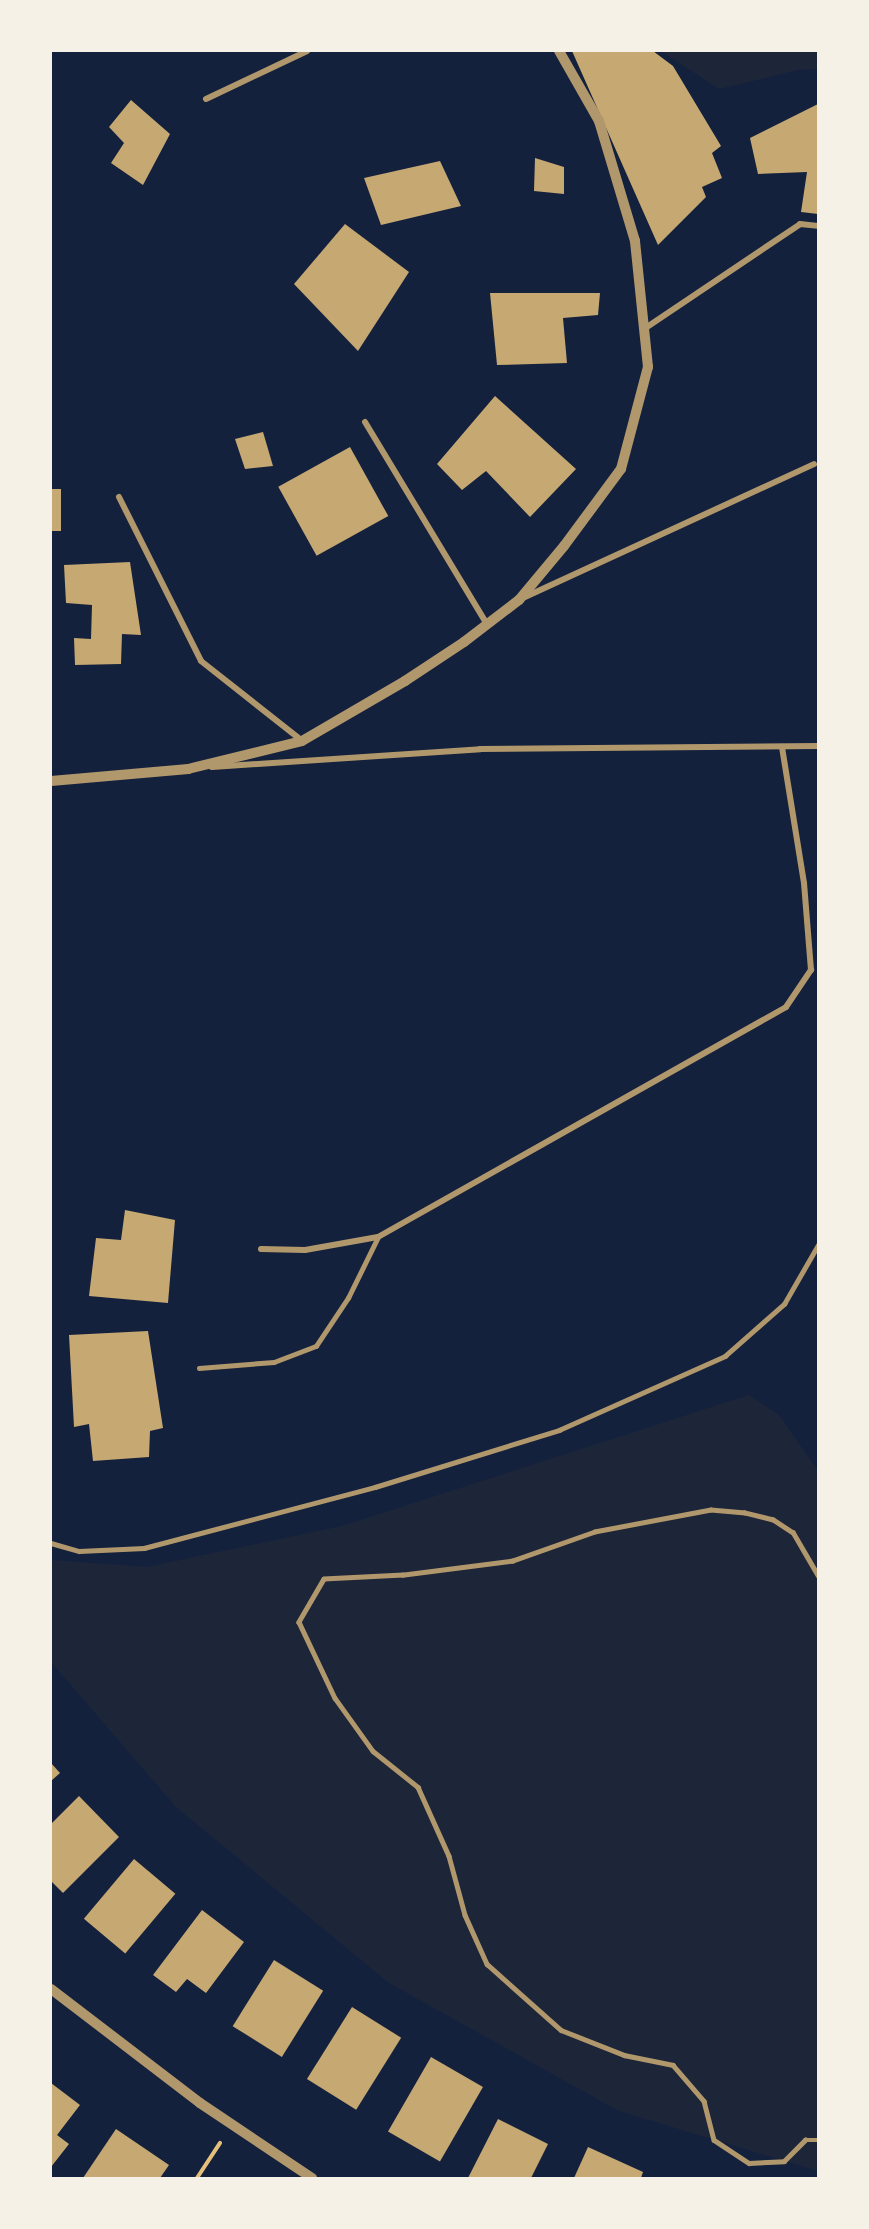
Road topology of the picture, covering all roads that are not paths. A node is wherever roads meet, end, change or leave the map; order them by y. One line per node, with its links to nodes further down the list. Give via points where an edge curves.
1 (307, 51): 3 (street)
2 (559, 51): 5 (street, via 599,121 635,241)
3 (206, 99)
4 (818, 226): 5 (street, via 800,224)
5 (644, 329): 9 (street, via 648,367 621,469)
6 (365, 422): 10 (street)
7 (813, 464): 9 (street)
8 (119, 497): 11 (street, via 201,661)
9 (519, 600): 10 (street)
10 (487, 624): 11 (street, via 405,681)
11 (302, 741): 14 (street)
12 (818, 746): 13 (street)
13 (782, 747): 14 (street, via 480,749); 16 (street, via 804,884 811,970 786,1007)
14 (188, 769): 15 (street)
15 (51, 781)
16 (378, 1237): 18 (street, via 305,1250); 19 (lane, via 348,1298 316,1346 274,1362)
17 (818, 1245): 20 (lane, via 784,1304 725,1356 559,1430 375,1487 144,1548 79,1551)
18 (261, 1249)
19 (199, 1368)
20 (51, 1543)
21 (818, 1576): 23 (lane, via 793,1533 773,1520 711,1510 595,1532 513,1561 403,1575 324,1579 299,1622 335,1698 372,1751 418,1788 449,1856 465,1915 487,1964 561,2030 624,2055 673,2065 704,2102 714,2140 749,2163 784,2161 805,2140)
22 (51, 1989): 24 (street, via 231,2125)
23 (818, 2140)
24 (312, 2178)

